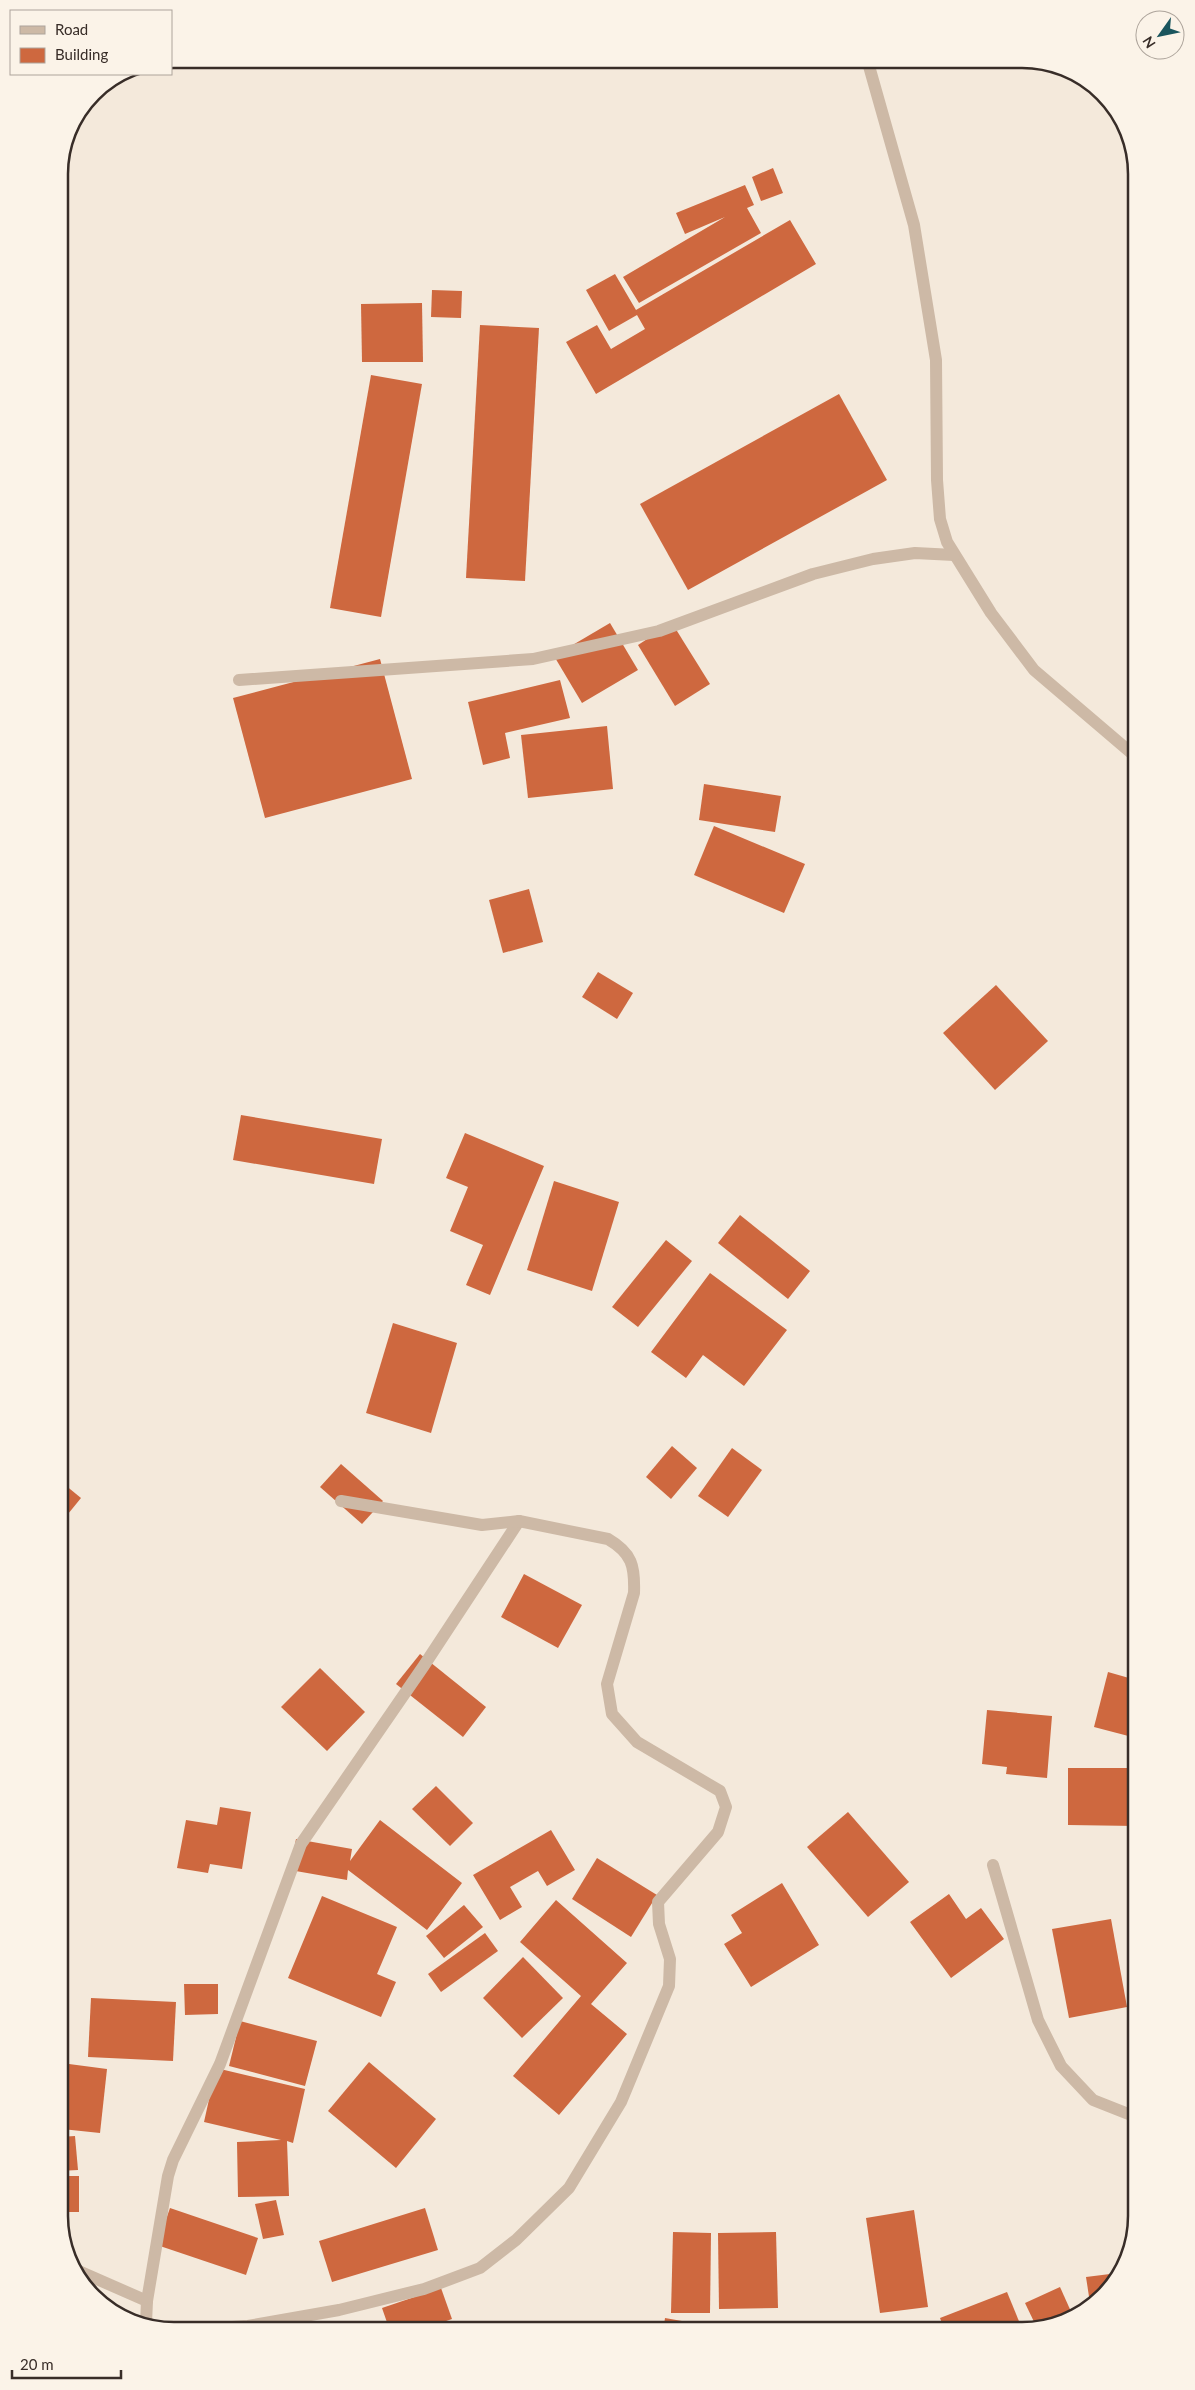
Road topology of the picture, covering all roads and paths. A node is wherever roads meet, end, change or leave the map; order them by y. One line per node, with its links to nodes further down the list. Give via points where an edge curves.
1 (870, 68): 2 (street, via 914,225 936,360 940,519)
2 (954, 555): 3 (street, via 915,553 873,559 813,574 659,631 533,658); 4 (street, via 1034,670)
3 (239, 680)
4 (1128, 750)
5 (341, 1501): 6 (street, via 482,1525)
6 (519, 1521): 10 (street, via 301,1844 220,2064 173,2160); 12 (street, via 608,1539 627,1552 635,1578 634,1592 607,1684 612,1714 637,1742 720,1791 726,1807 718,1832 658,1902 659,1924 670,1959 669,1986 621,2102 569,2188 516,2240 480,2268 424,2289 340,2310)
7 (992, 1865): 8 (street, via 1038,2020 1061,2066 1093,2100)
8 (1128, 2114)
9 (84, 2273): 10 (street)
10 (147, 2300): 11 (street)
11 (146, 2319)
12 (271, 2322)

